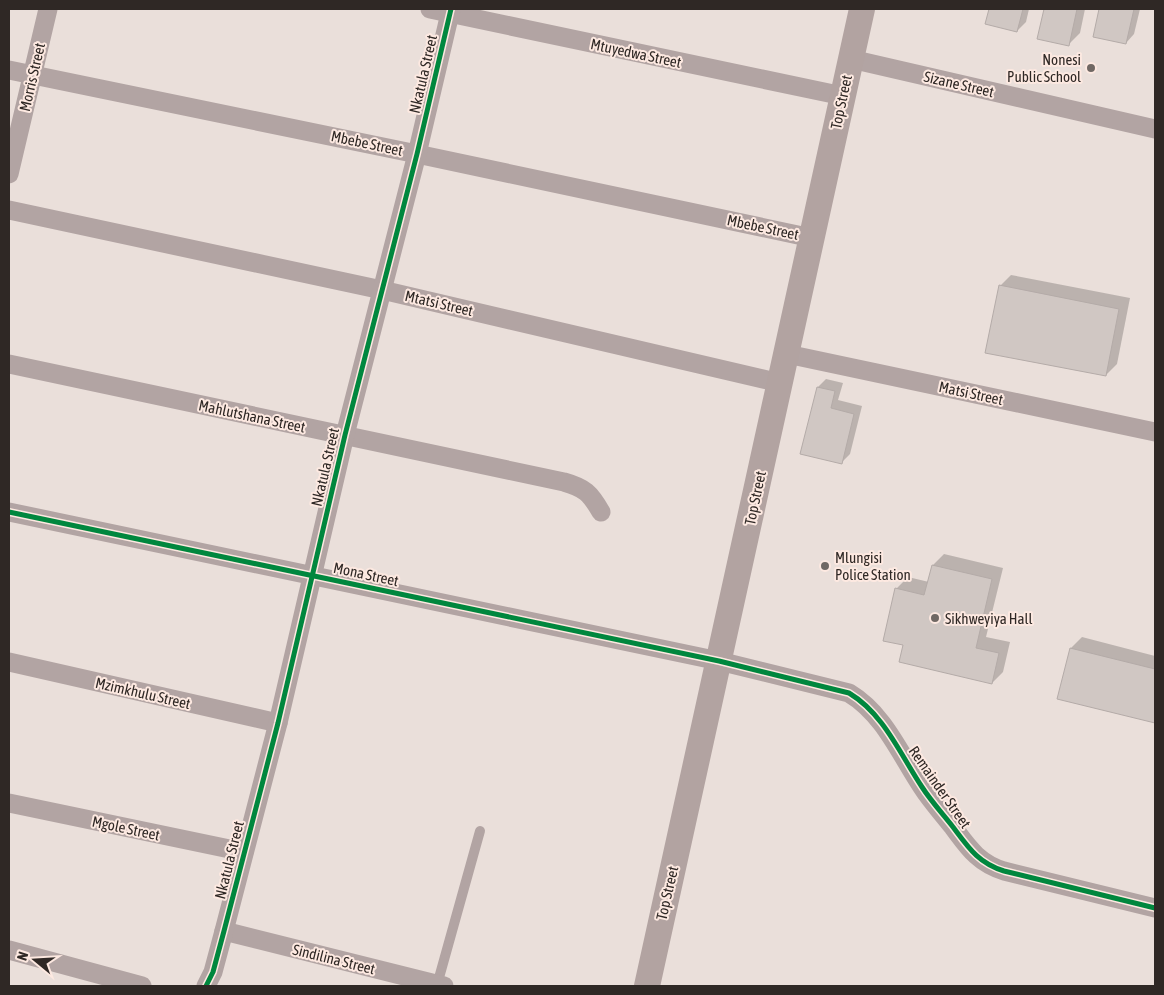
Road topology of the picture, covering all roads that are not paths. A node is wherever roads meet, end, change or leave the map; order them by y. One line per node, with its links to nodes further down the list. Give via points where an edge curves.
1 (48, 9): 7 (street, Morris Street)
2 (430, 9): 4 (street, Mtuyedwa Street)
3 (862, 9): 5 (street, Top Street)
4 (451, 11): 8 (street, Mtuyedwa Street); 10 (street, Nkatula Street)
5 (851, 59): 8 (street, Top Street); 9 (street, Sizane Street)
6 (9, 70): 7 (street, Mbebe Street)
7 (32, 75): 10 (street, Mbebe Street); 11 (street, Morris Street)
8 (843, 96): 13 (street, Top Street)
9 (1155, 128)
10 (417, 154): 13 (street, Mbebe Street); 14 (street, Nkatula Street)
11 (9, 174)
12 (9, 210): 14 (street, Mtatsi Street)
13 (812, 238): 15 (street, Top Street)
14 (382, 290): 17 (street, Mtatsi Street); 19 (street, Nkatula Street)
15 (787, 354): 17 (street, Top Street); 18 (street, Matsi Street)
16 (9, 364): 19 (street, Mahlutshana Street)
17 (780, 383): 23 (street, Top Street)
18 (1155, 432)
19 (345, 436): 21 (street, Mahlutshana Street, via 575,485 591,495); 22 (street, Nkatula Street)
20 (9, 512): 22 (street, Mona Street)
21 (601, 512)
22 (313, 576): 23 (street, Mona Street); 25 (street, Nkatula Street)
23 (719, 661): 29 (street, Remainder Street, via 835,688 864,702 971,851 988,865); 35 (street, Top Street)
24 (9, 662): 25 (street, Mzimkhulu Street)
25 (278, 723): 28 (street, Nkatula Street)
26 (9, 803): 28 (street, Mgole Street)
27 (480, 831): 32 (lane)
28 (244, 852): 30 (street, Nkatula Street)
29 (1155, 908)
30 (224, 931): 32 (street, Sindilina Street); 34 (street, Nkatula Street)
31 (9, 950): 33 (street)
32 (441, 985)
33 (142, 986)
34 (206, 986)
35 (646, 986)

